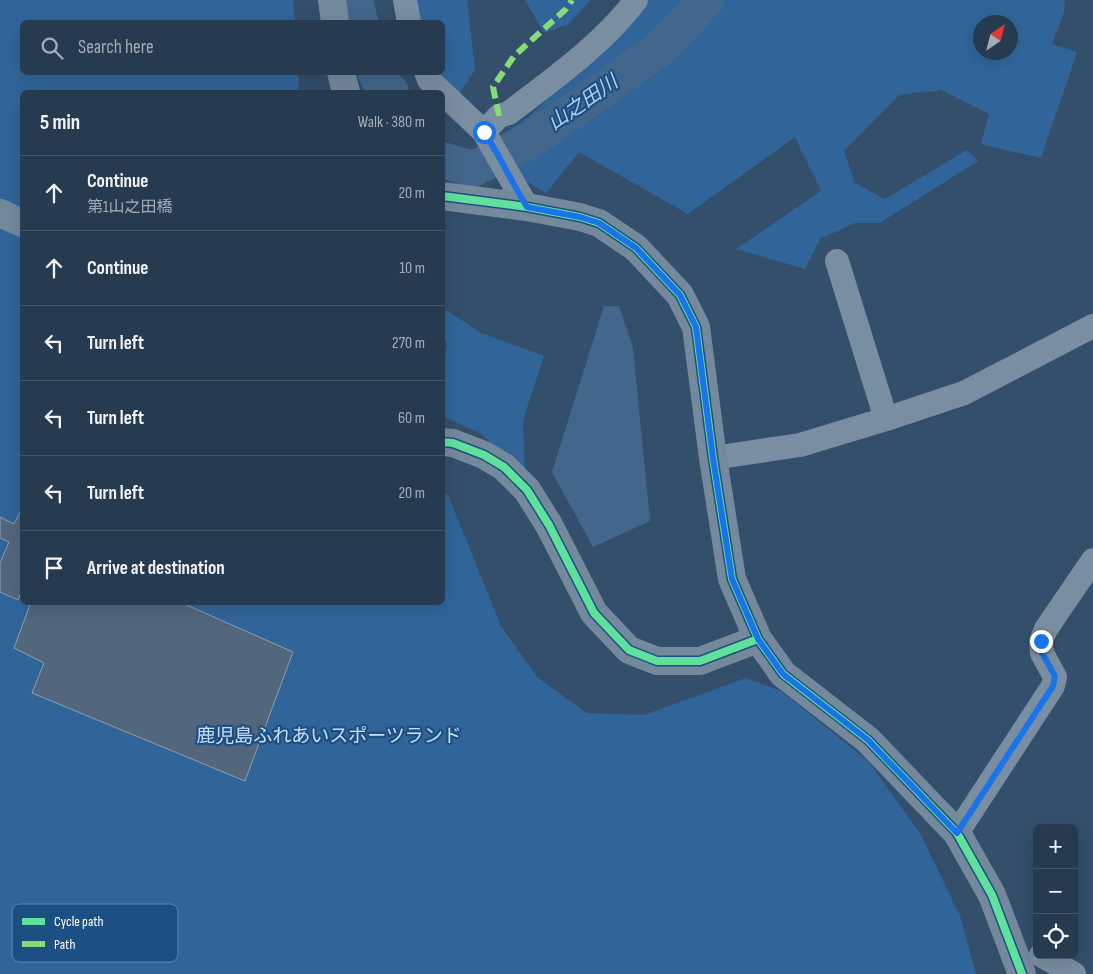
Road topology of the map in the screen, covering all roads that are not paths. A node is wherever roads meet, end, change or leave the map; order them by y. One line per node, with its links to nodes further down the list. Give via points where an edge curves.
1 (332, 0): 4 (street)
2 (405, 0): 5 (street)
3 (636, 0): 11 (street, via 621,20 580,56 508,113 499,116)
4 (335, 20)
5 (409, 20)
6 (342, 75): 8 (street)
7 (427, 75): 9 (street)
8 (346, 90)
9 (439, 90)
10 (445, 96): 11 (street)
11 (488, 139): 13 (street)
12 (445, 196): 13 (street)
13 (520, 197): 20 (street, via 599,223 636,248 680,295 696,327)
14 (0, 213): 15 (street)
15 (20, 222)
16 (838, 260): 18 (street)
17 (1093, 326): 18 (street, via 964,393)
18 (886, 419): 20 (street, via 800,444)
19 (445, 442): 22 (street, via 484,455 504,467 527,490 549,525 594,613 629,650 658,661 700,661)
20 (713, 458): 22 (street, via 732,579)
21 (1093, 560): 23 (street, via 1041,641 1042,653 1055,676 1053,686)
22 (758, 639): 23 (street, via 783,674 868,740)
23 (957, 833): 24 (street)
24 (1028, 959): 25 (street)
25 (1074, 974)

